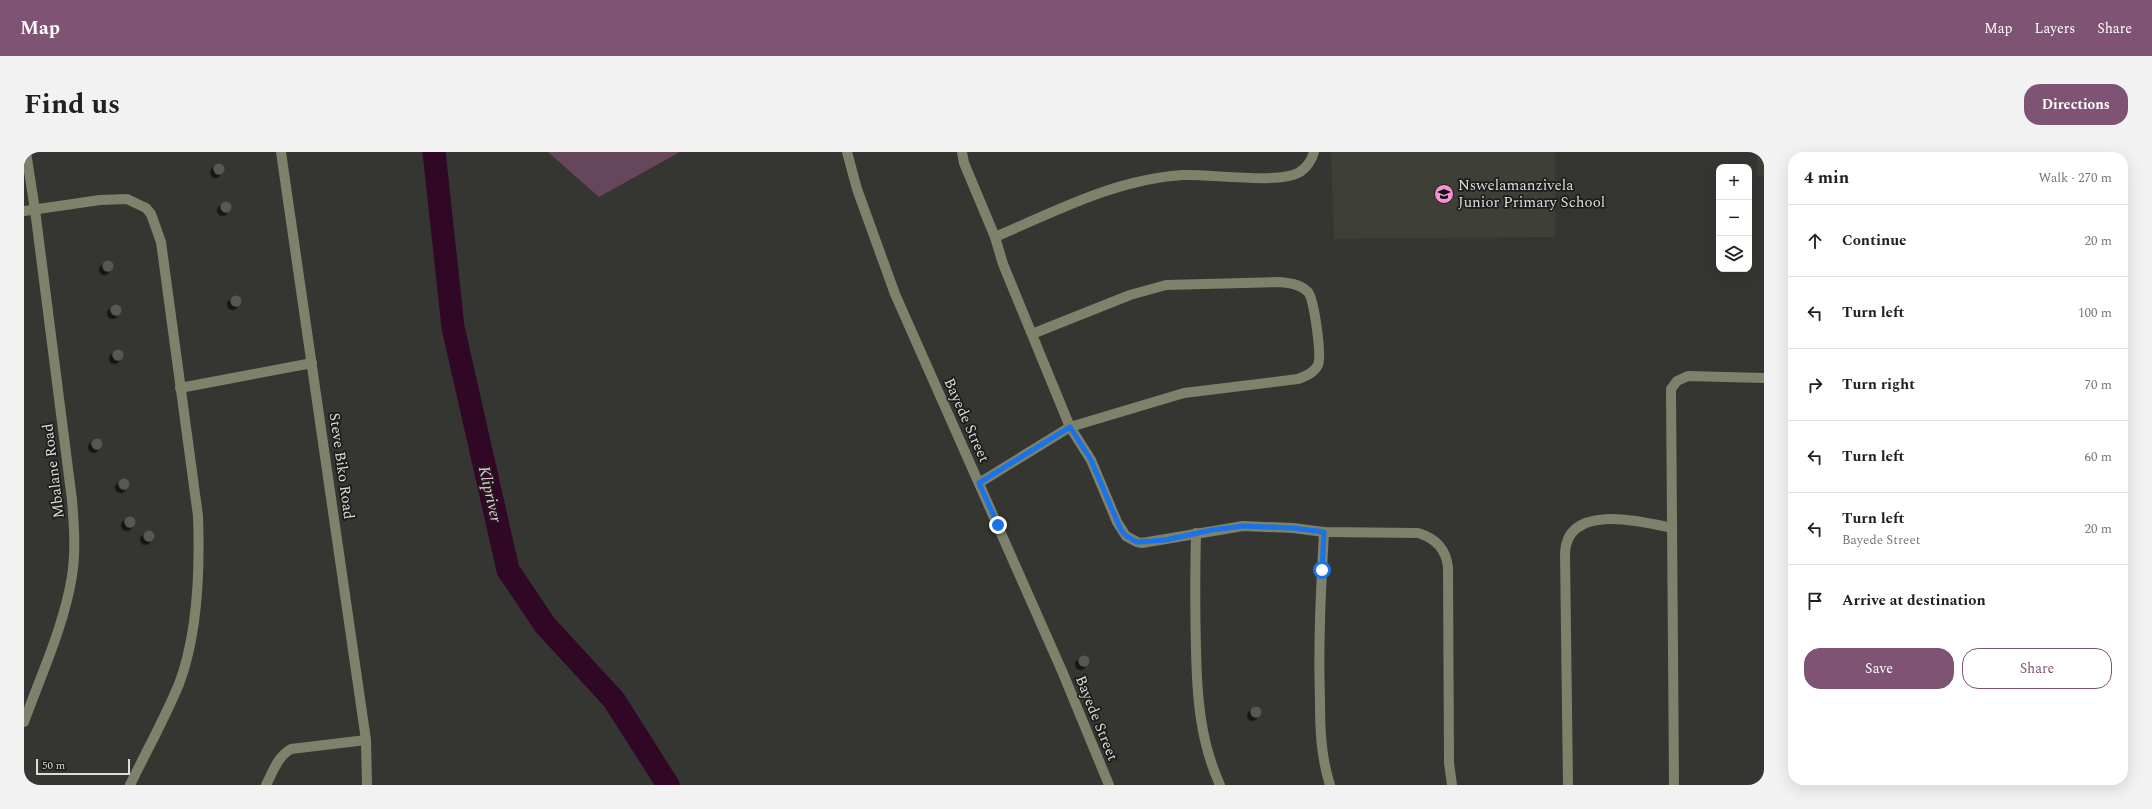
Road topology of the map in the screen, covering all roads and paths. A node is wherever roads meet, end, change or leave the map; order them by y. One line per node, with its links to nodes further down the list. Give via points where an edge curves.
1 (26, 152): 6 (street, Mbalane Road)
2 (281, 152): 10 (street, Steve Biko Road)
3 (847, 152): 14 (street, Bayede Street, via 857,189 895,294)
4 (962, 152): 8 (street, via 978,199)
5 (1314, 152): 8 (street, via 1309,164 1298,173 1282,178 1185,175 1137,181 1107,189)
6 (35, 210): 7 (street); 12 (street, via 118,198 139,204 151,214 161,242); 18 (street, Mbalane Road, via 72,500 74,541 72,576 63,614)
7 (24, 211)
8 (995, 237): 9 (street, via 1003,264)
9 (1032, 334): 13 (street); 13 (street, via 1130,295 1166,285 1279,282 1298,285 1308,292 1312,302 1319,354 1319,364 1311,374 1276,383 1184,393)
10 (312, 363): 12 (street); 19 (street, Steve Biko Road)
11 (1764, 378): 15 (street, via 1688,376 1674,384 1670,396)
12 (180, 388): 20 (street, via 198,516 199,552 192,630 179,684)
13 (1070, 427): 14 (street); 17 (street, via 1091,460 1117,522 1126,536 1142,543)
14 (979, 483): 23 (street, Bayede Street)
15 (1672, 528): 27 (street, via 1624,520 1597,520 1579,524 1568,536 1564,553); 28 (street)
16 (1324, 532): 17 (street, via 1243,526); 25 (street, via 1319,673 1321,744); 26 (street, via 1418,533 1435,541 1445,553 1448,567 1449,763)
17 (1196, 533): 24 (street, via 1198,710 1204,739)
18 (24, 722)
19 (366, 740): 21 (street, via 290,748 276,763); 22 (street, Steve Biko Road)
20 (130, 785)
21 (266, 785)
22 (367, 785)
23 (1109, 785)
24 (1220, 785)
25 (1330, 785)
26 (1452, 785)
27 (1568, 785)
28 (1674, 785)

